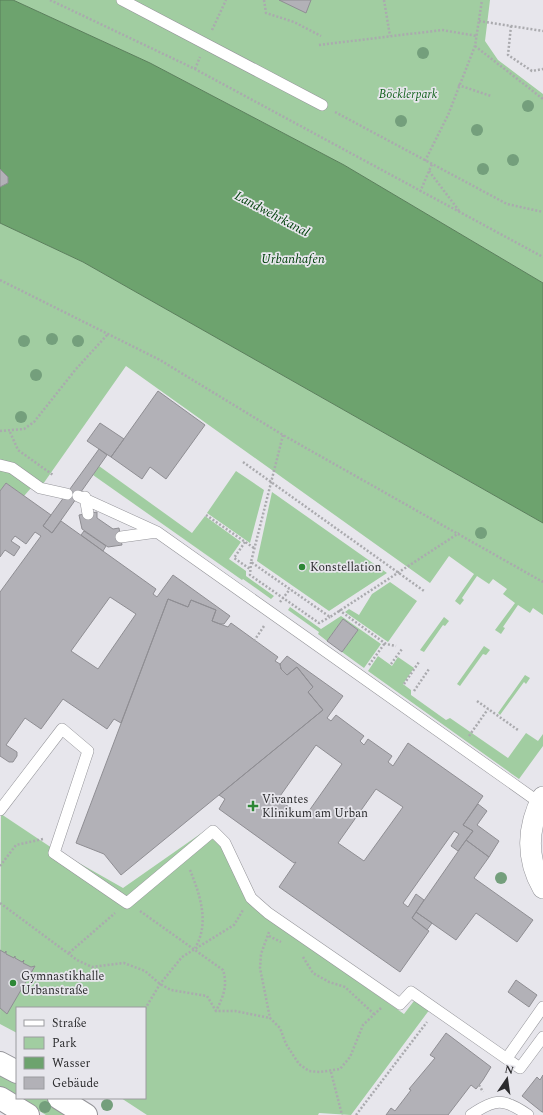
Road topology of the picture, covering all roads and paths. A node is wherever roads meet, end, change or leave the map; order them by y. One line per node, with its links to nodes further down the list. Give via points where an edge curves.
1 (50, 0): 24 (path, via 195,69)
2 (122, 0): 13 (lane)
3 (226, 0): 13 (path)
4 (264, 0): 10 (path, via 266,13 294,22)
5 (384, 0): 11 (path)
6 (482, 0): 7 (path)
7 (479, 21): 8 (path); 12 (path)
8 (512, 26): 9 (path); 16 (path, via 508,56 532,71)
9 (543, 31)
10 (321, 36)
11 (390, 36): 12 (path, via 442,30); 14 (path)
12 (477, 36): 15 (path)
13 (206, 42): 20 (lane)
14 (320, 45)
15 (475, 46): 17 (path); 19 (path)
16 (543, 69)
17 (458, 86): 18 (path); 21 (path, via 448,115)
18 (491, 96)
19 (543, 99)
20 (322, 105): 21 (path)
21 (425, 161): 22 (path)
22 (432, 164): 23 (path); 25 (path, via 507,204)
23 (429, 171): 24 (path); 26 (path)
24 (420, 192): 26 (path)
25 (543, 212)
26 (461, 214): 27 (path)
27 (543, 258)
28 (0, 280): 29 (path)
29 (108, 334): 31 (path, via 34,422 24,429); 32 (path, via 160,360)
30 (0, 432): 31 (path)
31 (10, 432): 35 (path, via 18,450)
32 (283, 435): 36 (path); 41 (path)
33 (243, 462): 36 (path)
34 (0, 465): 37 (lane, via 12,468 40,488)
35 (59, 479)
36 (270, 481): 44 (path); 47 (path)
37 (67, 494)
38 (88, 514): 40 (lane, via 82,497)
39 (206, 515): 43 (path)
40 (158, 532): 42 (lane); 60 (lane)
41 (459, 533): 47 (path); 48 (path)
42 (120, 537)
43 (245, 542): 44 (path); 46 (path, via 234,558)
44 (254, 548): 45 (path)
45 (251, 562): 46 (path); 49 (path)
46 (250, 569): 53 (path, via 250,575 319,623)
47 (398, 572): 50 (path); 52 (path)
48 (543, 582)
49 (290, 589): 51 (path); 53 (path)
50 (424, 591)
51 (285, 595)
52 (339, 610): 53 (path); 54 (path)
53 (330, 617)
54 (385, 643): 55 (path); 60 (path)
55 (396, 646)
56 (402, 650): 58 (path)
57 (419, 662): 61 (path)
58 (391, 664)
59 (429, 669): 62 (path)
60 (361, 676): 69 (lane)
61 (404, 684)
62 (414, 691)
63 (477, 701): 64 (path)
64 (488, 709): 65 (path); 67 (path)
65 (485, 713): 66 (path); 68 (path)
66 (490, 716)
67 (518, 730)
68 (470, 735)
69 (541, 800): 74 (street, via 529,843 536,876)
70 (0, 810): 71 (lane, via 62,729 88,751)
71 (58, 836): 73 (path, via 16,845); 77 (lane, via 54,853)
72 (187, 854): 75 (lane, via 212,831 225,843); 77 (lane); 81 (path, via 203,911 203,923)
73 (0, 866)
74 (543, 888)
75 (252, 898): 78 (lane); 81 (path, via 234,925)
76 (0, 903): 82 (path)
77 (127, 903): 81 (path); 82 (path)
78 (268, 913): 79 (path); 85 (lane)
79 (269, 936): 80 (path); 91 (path, via 261,954 260,968)
80 (285, 944)
81 (194, 949): 84 (path, via 182,956); 89 (path, via 223,970 226,979 225,991)
82 (69, 953): 84 (path, via 92,967 124,963 135,966)
83 (300, 953): 90 (path, via 313,972 329,982 345,987)
84 (160, 984): 86 (path); 89 (path, via 179,992 207,996)
85 (393, 998): 88 (lane, via 400,1004 411,992); 90 (path)
86 (146, 1007)
87 (543, 1007): 93 (lane)
88 (436, 1010): 93 (lane); 102 (path)
89 (216, 1011): 91 (path, via 235,1011)
90 (374, 1014): 96 (path, via 363,1025 344,1066)
91 (270, 1018): 96 (path, via 280,1028 286,1044 299,1064 309,1071)
92 (543, 1037): 93 (lane, via 520,1068)
93 (506, 1058)
94 (0, 1063): 95 (main road)
95 (16, 1071)
96 (331, 1072): 101 (path)
97 (0, 1098): 99 (main road)
98 (61, 1099): 100 (main road)
99 (28, 1115)
100 (86, 1115)
101 (342, 1115)
102 (356, 1115)
103 (471, 1115): 104 (lane, via 489,1104 499,1102 510,1103)
104 (528, 1115)

